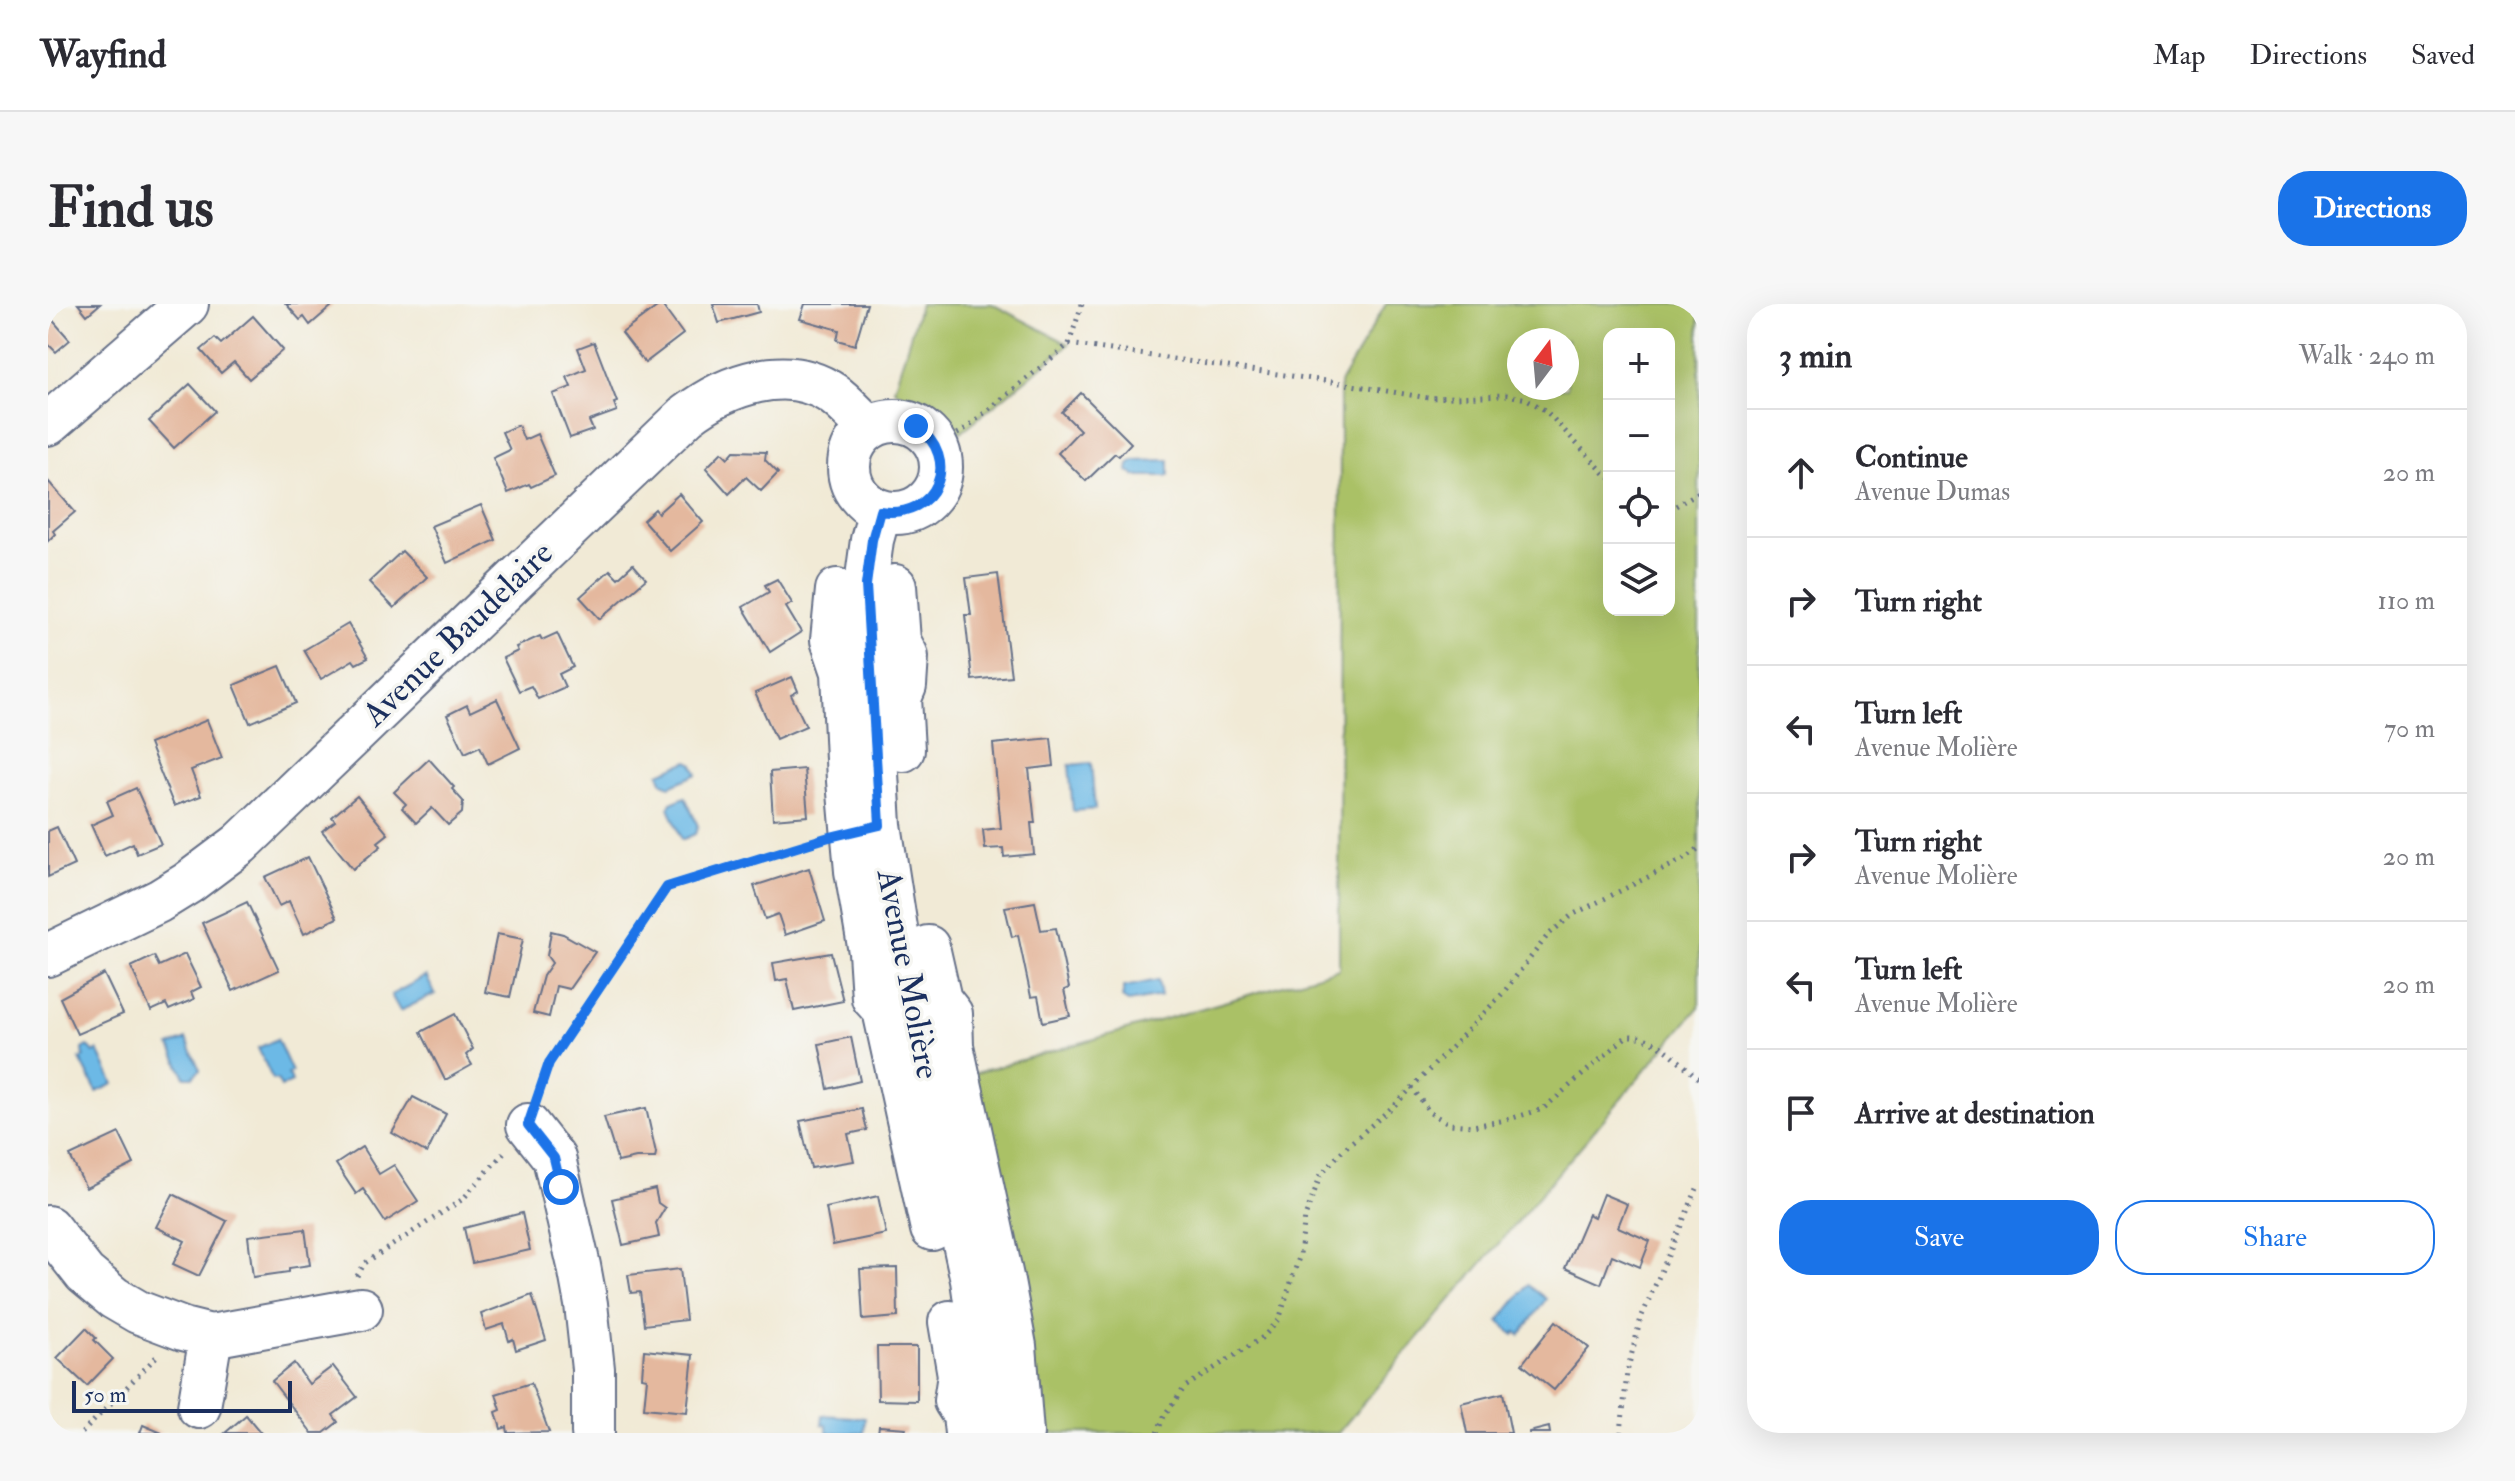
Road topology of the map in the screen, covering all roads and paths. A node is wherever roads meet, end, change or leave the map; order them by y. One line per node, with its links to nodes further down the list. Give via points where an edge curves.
1 (187, 304): 4 (street)
2 (1082, 304): 3 (path)
3 (1069, 344): 6 (path, via 961,432); 7 (path, via 1428,398 1527,399 1546,411)
4 (48, 424)
5 (870, 428): 6 (street, via 902,421); 10 (street, via 854,445 850,478 865,501); 16 (street, Avenue Baudelaire, via 834,395 807,383 757,381 706,400 225,857 159,901)
6 (936, 445): 10 (street, via 940,475 929,497 903,511)
7 (1603, 472)
8 (1699, 492): 9 (path)
9 (1675, 506)
10 (880, 511): 13 (street, Avenue Molière, via 867,566)
11 (895, 586): 13 (street, via 899,641)
12 (837, 590): 13 (street, via 832,640)
13 (872, 656): 14 (street, via 843,672); 17 (street, Avenue Molière, via 880,825)
14 (852, 831): 17 (street, via 873,998); 20 (path, via 667,887 549,1063)
15 (1699, 848): 19 (path, via 1572,915)
16 (48, 955)
17 (912, 1005): 26 (street, Avenue Molière, via 972,1280)
18 (1699, 1079): 19 (path, via 1658,1044 1627,1036 1543,1109 1506,1120 1450,1124 1430,1113)
19 (1412, 1087): 29 (path, via 1321,1174 1279,1320 1263,1337 1185,1387)
20 (528, 1125): 23 (path, via 463,1199 365,1263 357,1274); 28 (street, via 554,1158 579,1266 591,1355)
21 (1699, 1184): 30 (path, via 1641,1318 1627,1372)
22 (48, 1227): 24 (street, via 106,1292 138,1312)
23 (361, 1309): 24 (street)
24 (197, 1333): 25 (street); 27 (path)
25 (199, 1407)
26 (993, 1423)
27 (82, 1433)
28 (593, 1433)
29 (1157, 1433)
30 (1621, 1433)

